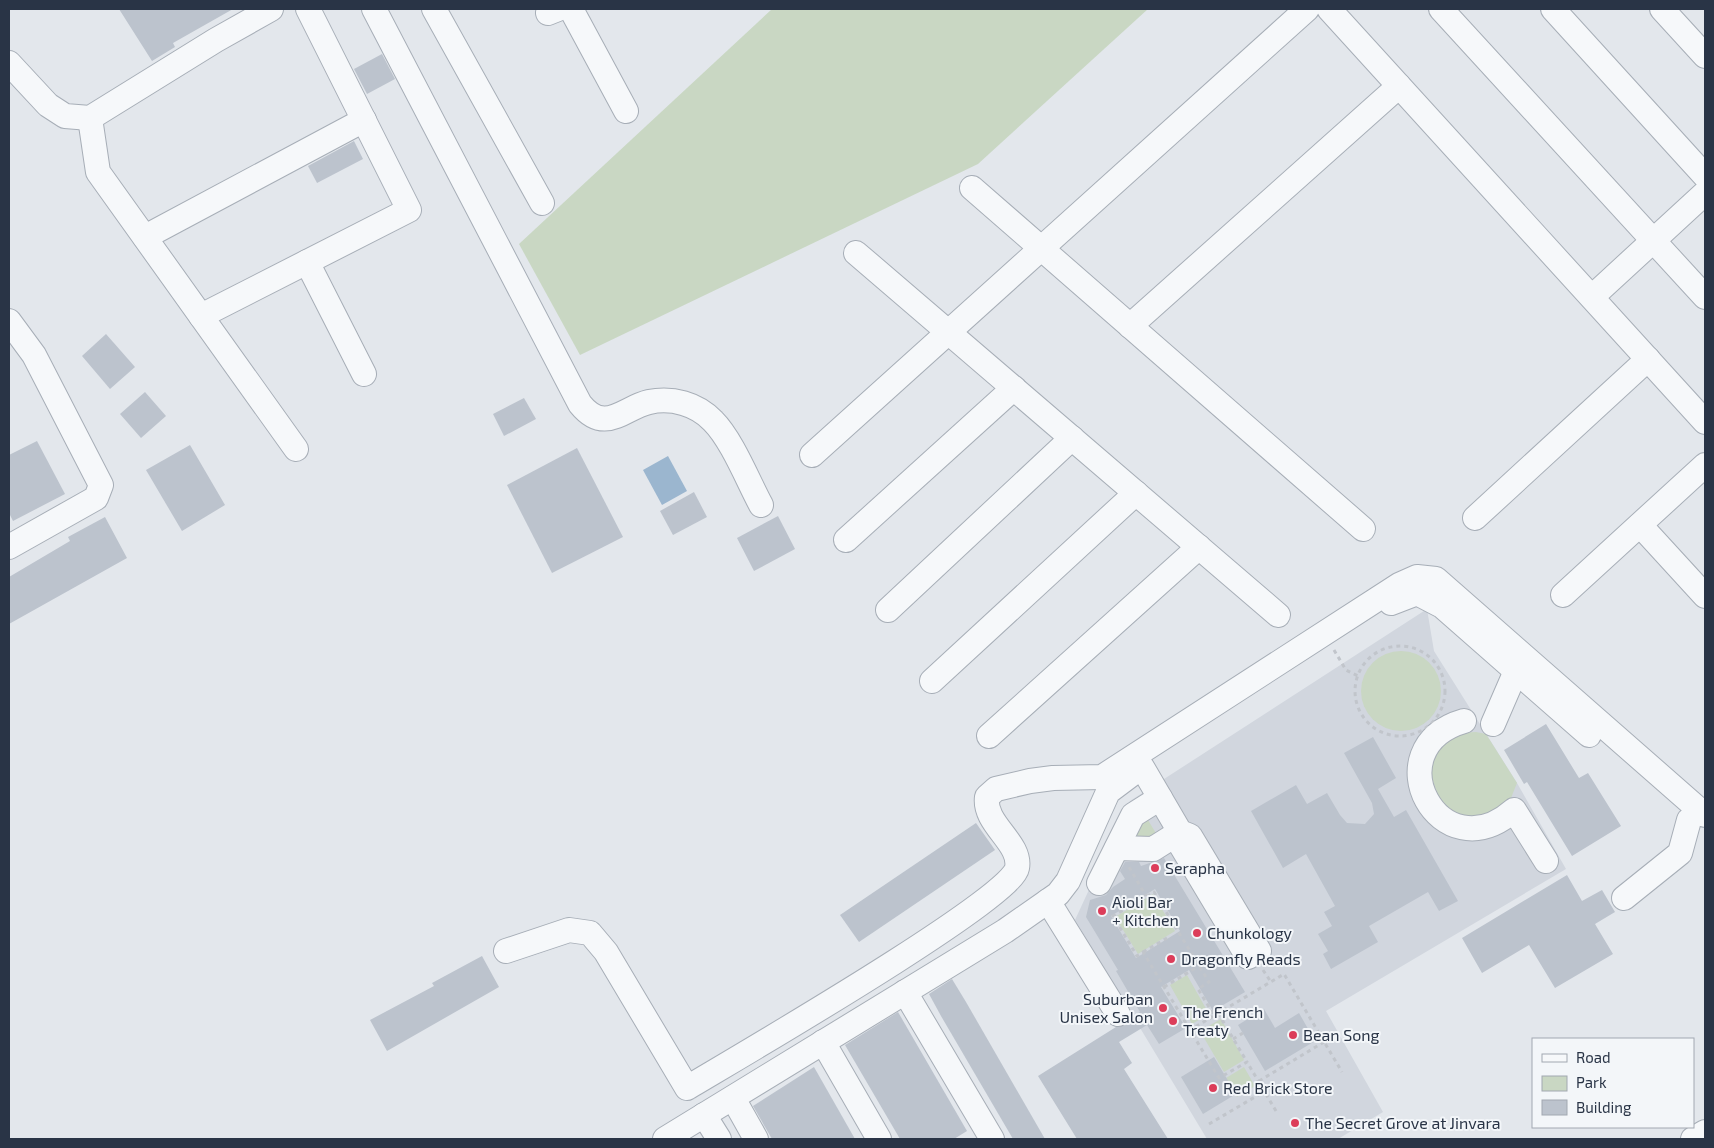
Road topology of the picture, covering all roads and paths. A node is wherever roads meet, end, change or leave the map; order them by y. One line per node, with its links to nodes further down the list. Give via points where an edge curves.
1 (271, 9): 15 (street)
2 (308, 9): 16 (street)
3 (374, 9): 41 (street, via 580,404 593,416 606,419 660,401 679,402 695,408 721,430)
4 (434, 9): 20 (street)
5 (1307, 9): 23 (street)
6 (1329, 9): 13 (street)
7 (1441, 9): 22 (street)
8 (1553, 9): 17 (street)
9 (1662, 9): 11 (street)
10 (559, 10): 14 (street)
11 (1705, 56)
12 (9, 63): 15 (street, via 48,105 65,116)
13 (1399, 86): 26 (street); 30 (street)
14 (626, 111)
15 (90, 118): 21 (street, via 98,172)
16 (364, 120): 21 (street); 25 (street, via 409,210)
17 (1705, 176)
18 (972, 188): 23 (street)
19 (1705, 193): 22 (street)
20 (542, 202)
21 (145, 237): 28 (street)
22 (1653, 240): 26 (street); 27 (street)
23 (1041, 248): 30 (street); 31 (street)
24 (856, 253): 31 (street)
25 (307, 262): 28 (street); 33 (street)
26 (1592, 297): 32 (street)
27 (1705, 297)
28 (201, 316): 37 (street)
29 (9, 321): 47 (street, via 34,355 101,485 96,498)
30 (1130, 326): 44 (street)
31 (949, 332): 34 (street); 38 (street)
32 (1648, 359): 35 (street); 42 (street)
33 (364, 374)
34 (1014, 388): 36 (street); 45 (street)
35 (1705, 422)
36 (1072, 438): 40 (street); 50 (street)
37 (296, 449)
38 (812, 455)
39 (1705, 465): 43 (street)
40 (1136, 493): 46 (street); 55 (street)
41 (761, 505)
42 (1475, 518)
43 (1640, 525): 48 (street); 49 (street)
44 (1363, 529)
45 (846, 540)
46 (1199, 546): 51 (street); 58 (street)
47 (9, 547)
48 (1563, 595)
49 (1705, 596)
50 (888, 610)
51 (1278, 615)
52 (1330, 643): 53 (street, via 1398,598 1417,593 1442,606); 54 (path, via 1346,670); 59 (street)
53 (1516, 671): 57 (street); 61 (street)
54 (1358, 676): 54 (path, via 1367,661 1385,649 1401,646 1417,649 1434,661 1444,680 1446,690 1441,711 1427,728 1418,733 1406,736 1384,734 1366,721 1360,712 1355,690)
55 (932, 681)
56 (1464, 721): 64 (street, via 1442,730 1427,747 1419,781 1427,802 1442,819 1468,828 1496,824 1514,810)
57 (1493, 724)
58 (989, 736)
59 (1142, 767): 60 (street); 68 (street, via 1108,792 1068,881)
60 (1160, 798): 62 (street); 63 (street, via 1132,815)
61 (1700, 822): 67 (street, via 1680,854); 70 (street, via 1436,579 1417,577 1390,590 1102,777 1053,778 996,789 986,805 1018,863 1010,881 965,916 687,1088 606,952 590,933 568,930)
62 (1180, 832): 62 (street, via 1190,836 1258,951 1248,958 1179,842); 63 (street, via 1153,849)
63 (1117, 848): 65 (street); 66 (path)
64 (1546, 861)
65 (1099, 883)
66 (1146, 896): 71 (path, via 1113,916 1137,956); 72 (path, via 1154,892)
67 (1624, 898)
68 (1048, 901): 74 (street); 75 (street)
69 (1167, 938): 71 (path)
70 (506, 951)
71 (1143, 952): 73 (path)
72 (1200, 966): 73 (path); 76 (path, via 1209,982 1198,989)
73 (1164, 987): 77 (path)
74 (905, 992): 80 (street); 95 (street)
75 (1118, 1014)
76 (1216, 1014): 77 (path); 79 (path); 81 (path, via 1284,974)
77 (1190, 1030): 82 (path, via 1219,1078)
78 (1243, 1033): 79 (path)
79 (1233, 1039): 82 (path)
80 (823, 1042): 86 (street); 94 (street)
81 (1324, 1042): 83 (path); 84 (path)
82 (1247, 1062): 84 (path)
83 (1342, 1072)
84 (1259, 1081): 85 (path)
85 (1265, 1091): 87 (path); 89 (path)
86 (733, 1098): 88 (street); 93 (street)
87 (1276, 1111)
88 (704, 1115): 91 (street); 92 (street)
89 (1208, 1124)
90 (1705, 1132): 96 (street)
91 (675, 1137)
92 (719, 1139)
93 (756, 1139)
94 (879, 1139)
95 (992, 1139)
96 (1693, 1139)

